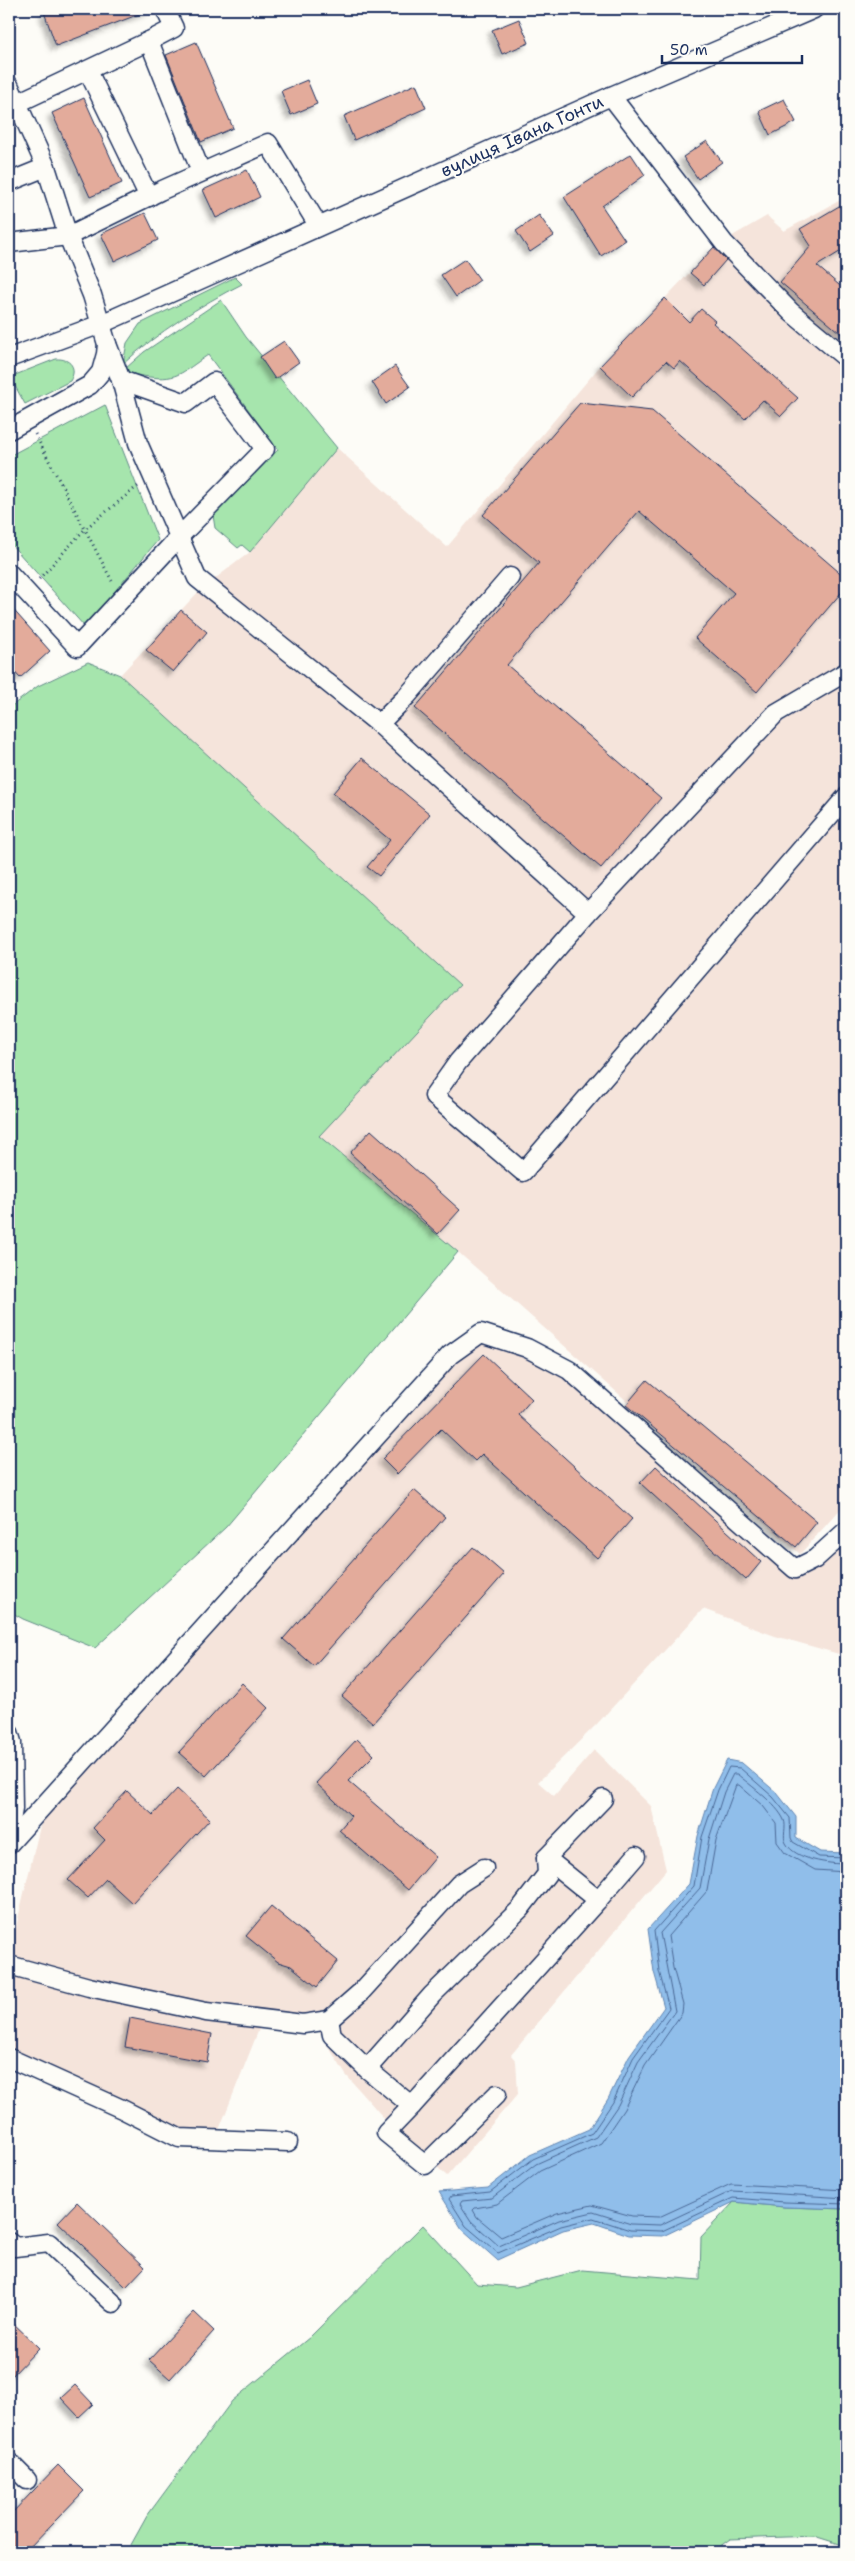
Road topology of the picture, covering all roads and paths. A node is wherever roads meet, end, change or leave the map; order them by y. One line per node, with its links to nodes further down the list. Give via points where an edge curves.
1 (165, 9): 3 (street, via 174,28)
2 (814, 9): 6 (street, вулиця Івана Гонти)
3 (149, 41): 4 (street); 9 (street)
4 (88, 71): 7 (street); 11 (street)
5 (9, 85): 7 (street)
6 (611, 96): 12 (street, вулиця Івана Гонти); 18 (street, via 724,243 790,312)
7 (14, 106): 8 (street)
8 (46, 167): 10 (street); 13 (street)
9 (201, 172): 11 (street); 12 (street, via 268,143)
10 (9, 182)
11 (149, 196): 13 (street)
12 (318, 225): 15 (street, вулиця Івана Гонти)
13 (68, 236): 14 (street); 15 (street)
14 (9, 242)
15 (101, 324): 16 (street); 17 (street, вулиця Івана Гонти)
16 (107, 344): 19 (street); 20 (street, via 101,372 90,386)
17 (9, 358)
18 (846, 358)
19 (121, 380): 22 (street, via 138,443); 24 (street, via 186,403 214,382 265,449)
20 (27, 420): 21 (street); 23 (path)
21 (9, 430)
22 (152, 474): 23 (path); 24 (street)
23 (85, 529): 27 (path); 28 (path)
24 (180, 536): 28 (street); 30 (street, via 197,578)
25 (9, 573): 27 (street)
26 (510, 576): 30 (street)
27 (27, 593): 28 (street, via 77,646)
28 (121, 599)
29 (846, 672): 32 (street, via 776,713)
30 (379, 724): 32 (street)
31 (846, 797): 32 (street, via 523,1172 434,1096 458,1062)
32 (588, 913)
33 (846, 1531): 37 (street, via 816,1559 795,1569 569,1370 527,1348 480,1333 450,1355)
34 (9, 1732): 36 (street, via 13,1809)
35 (603, 1799): 39 (street)
36 (9, 1833)
37 (9, 1844)
38 (636, 1856): 41 (street)
39 (546, 1858): 41 (street); 45 (street, via 547,1874 520,1909 432,1995)
40 (484, 1868): 43 (street, via 459,1884 360,1992)
41 (598, 1900): 47 (street)
42 (9, 1965): 43 (street, via 89,1987 206,2012 303,2024)
43 (329, 2020): 45 (street, via 332,2035)
44 (9, 2058): 48 (street, via 179,2138)
45 (367, 2070): 47 (street)
46 (497, 2094): 47 (street, via 425,2165 386,2133)
47 (412, 2106)
48 (288, 2142)
49 (9, 2242): 50 (street, via 15,2247 49,2243)
50 (113, 2303)
51 (9, 2462): 52 (street)
52 (27, 2480)

